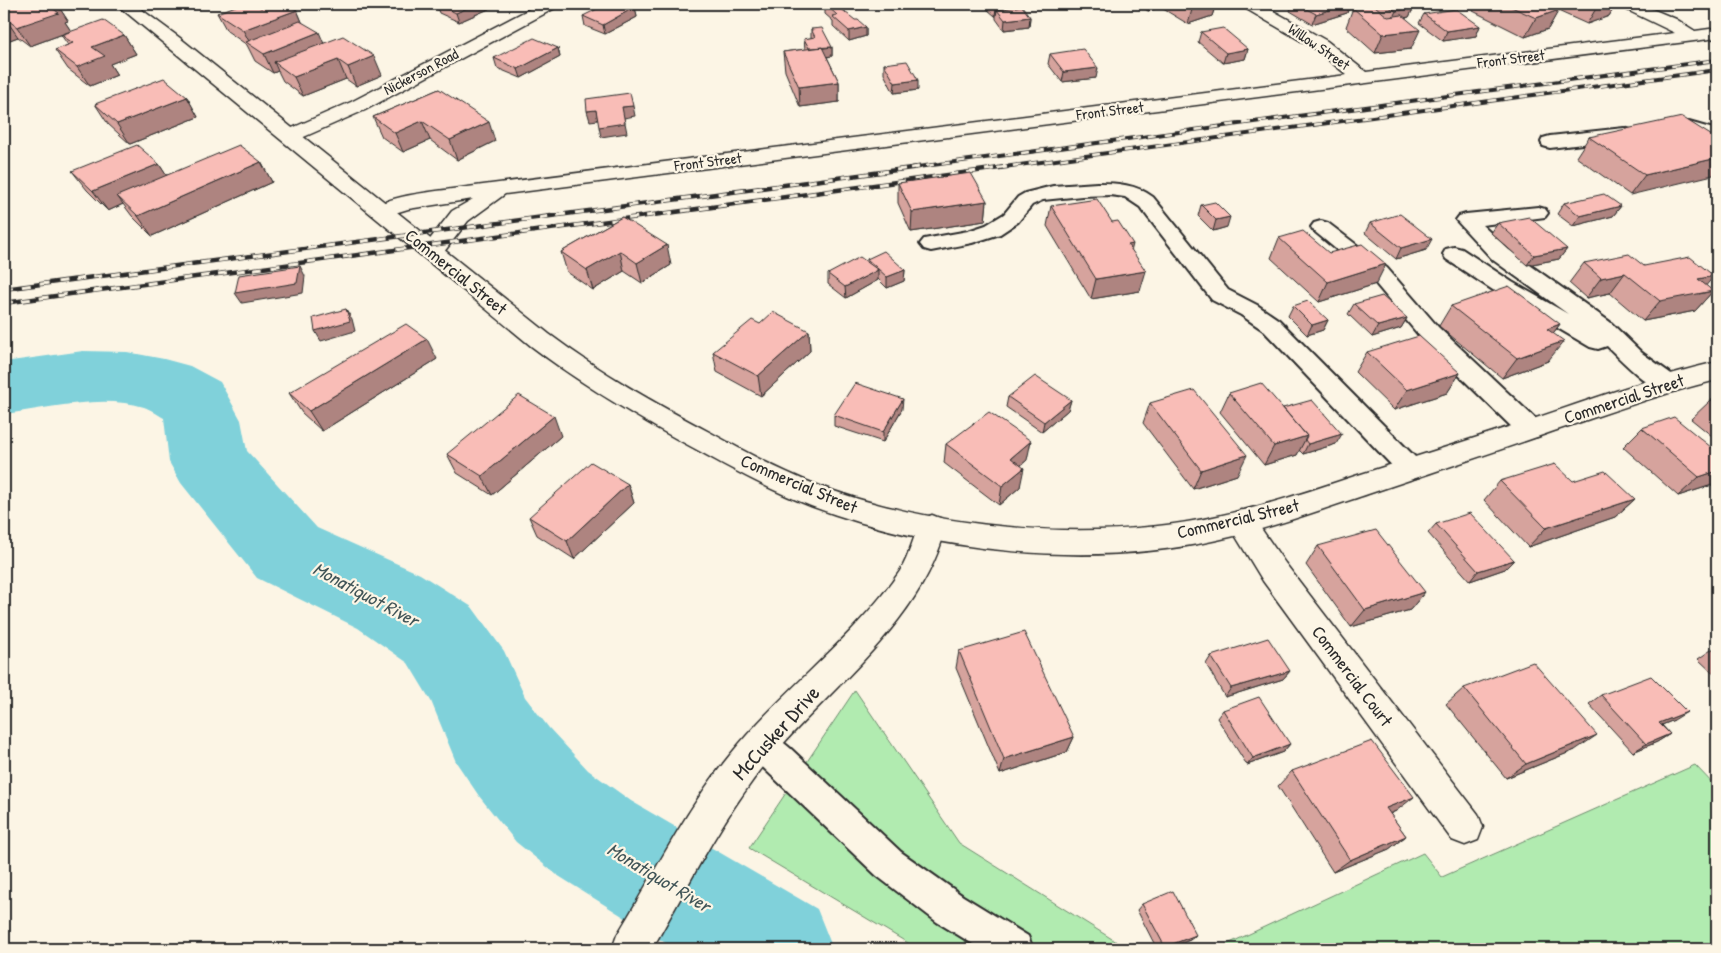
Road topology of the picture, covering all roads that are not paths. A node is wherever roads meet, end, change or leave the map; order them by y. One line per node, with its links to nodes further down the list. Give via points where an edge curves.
1 (124, 4): 8 (street, Commercial Street)
2 (551, 4): 8 (street, Nickerson Road, via 351,109)
3 (1249, 4): 7 (street, Willow Street, via 1321,45)
4 (1627, 4): 6 (street)
5 (1717, 33): 6 (street, Front Street)
6 (1692, 36): 7 (street, Front Street)
7 (1362, 78): 11 (street, Front Street)
8 (290, 136): 12 (street, Commercial Street)
9 (1717, 136): 10 (lane, via 1689,128)
10 (1550, 142)
11 (502, 189): 12 (street, Front Street, via 418,200); 16 (street, Front Street, via 460,216)
12 (382, 211): 16 (street, Commercial Street)
13 (1538, 213): 18 (lane, via 1466,220 1500,255 1602,327)
14 (1320, 227): 21 (lane, via 1379,273 1430,332)
15 (931, 244): 22 (lane, via 997,226 1011,218 1021,204 1032,197 1089,190 1132,192 1147,203 1220,295 1271,326)
16 (432, 252): 24 (street, Commercial Street, via 566,360 635,404 794,486 863,512)
17 (1454, 254): 18 (lane, via 1504,287)
18 (1634, 359): 20 (lane)
19 (1717, 370): 20 (street, Commercial Street)
20 (1668, 384): 21 (street, Commercial Street)
21 (1530, 430): 22 (street, Commercial Street)
22 (1411, 470): 23 (street, Commercial Street)
23 (1241, 522): 24 (street, Commercial Street, via 1180,534 1104,540 1022,539); 26 (street, Commercial Court, via 1274,572)
24 (932, 527): 25 (street, McCusker Drive, via 923,560 912,579 876,623)
25 (762, 745): 27 (street, McCusker Drive, via 704,822); 28 (lane, via 891,865 936,899)
26 (1466, 827)
27 (634, 944)
28 (1015, 949)

